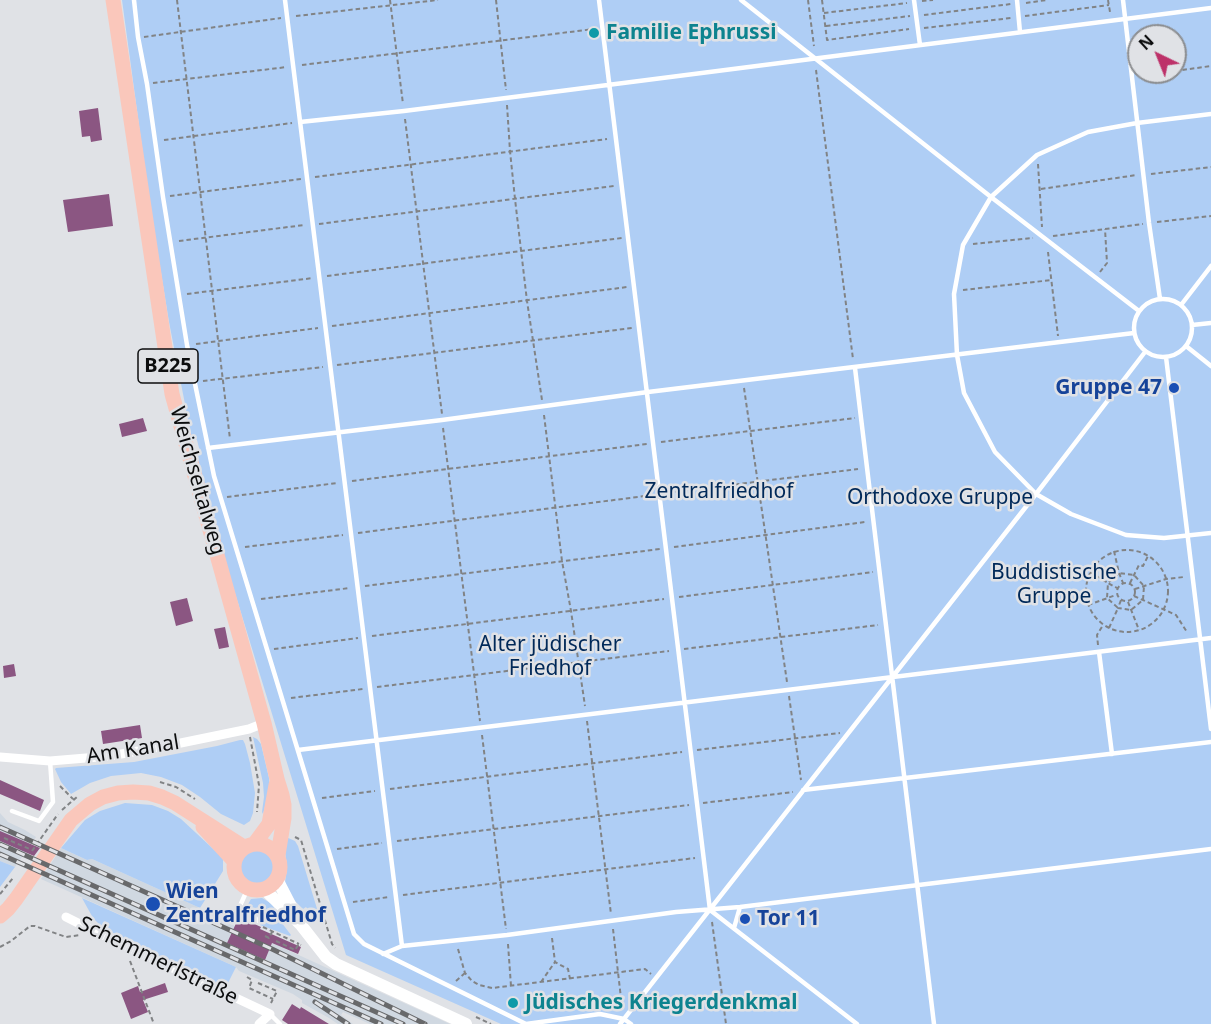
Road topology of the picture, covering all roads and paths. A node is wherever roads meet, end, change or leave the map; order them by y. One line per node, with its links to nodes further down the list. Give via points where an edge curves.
1 (113, 0): 183 (main road, Weichseltalweg / B225, via 172,394)
2 (134, 0): 37 (lane)
3 (177, 0): 36 (path)
4 (285, 0): 33 (lane)
5 (390, 0): 31 (path)
6 (496, 0): 29 (path)
7 (599, 0): 25 (lane)
8 (741, 0): 32 (lane)
9 (808, 0): 32 (path)
10 (823, 0): 19 (path)
11 (933, 0): 15 (path)
12 (1047, 0): 16 (path)
13 (1108, 0): 17 (path)
14 (1123, 0): 22 (lane)
15 (914, 1): 19 (path); 20 (lane)
16 (1017, 2): 20 (path); 21 (lane)
17 (1109, 6): 21 (path); 23 (path)
18 (1211, 8): 22 (lane)
19 (824, 13): 24 (path)
20 (916, 16): 24 (path); 26 (lane)
21 (1019, 17): 26 (path); 27 (lane)
22 (1125, 18): 23 (lane); 28 (lane)
23 (1111, 20): 27 (lane)
24 (825, 26): 26 (path, via 827,40)
25 (602, 28): 29 (path); 38 (lane)
26 (917, 28): 30 (lane)
27 (1020, 32): 30 (lane)
28 (1127, 35)
29 (501, 40): 31 (path); 40 (path)
30 (920, 45): 32 (lane)
31 (396, 53): 33 (path); 41 (path)
32 (815, 58): 38 (lane); 58 (lane); 101 (path)
33 (293, 66): 36 (path); 43 (lane)
34 (1211, 66): 35 (path)
35 (1187, 69)
36 (186, 79): 37 (path); 45 (path)
37 (147, 84): 47 (lane)
38 (609, 84): 40 (lane); 46 (lane)
39 (1133, 84): 44 (lane)
40 (507, 97): 41 (lane); 48 (path)
41 (404, 111): 43 (lane); 50 (path)
42 (1211, 114): 44 (lane)
43 (300, 122): 45 (path); 53 (lane)
44 (1137, 123): 49 (lane, via 1088,132); 52 (lane)
45 (194, 136): 47 (path); 56 (path)
46 (616, 137): 48 (path); 54 (lane)
47 (155, 141): 57 (lane)
48 (510, 151): 50 (path); 59 (path)
49 (1037, 155): 55 (path); 58 (lane)
50 (410, 164): 53 (path); 60 (path)
51 (1211, 167): 52 (path)
52 (1143, 175): 55 (path); 62 (lane)
53 (307, 178): 56 (path); 63 (lane)
54 (622, 185): 59 (path); 65 (lane)
55 (1041, 189): 67 (path)
56 (200, 192): 57 (path); 66 (path)
57 (163, 197): 68 (lane)
58 (991, 197): 67 (lane); 69 (lane)
59 (515, 199): 60 (path); 70 (path)
60 (416, 211): 63 (path); 71 (path)
61 (1211, 216): 62 (path)
62 (1149, 223): 64 (path); 80 (lane)
63 (313, 224): 66 (path); 73 (lane)
64 (1105, 229): 67 (path); 74 (path, via 1107,263)
65 (628, 237): 70 (path); 76 (lane)
66 (206, 239): 68 (path); 77 (path)
67 (1045, 239): 69 (path); 74 (lane); 75 (path)
68 (170, 242): 79 (lane)
69 (963, 245): 78 (lane)
70 (522, 251): 71 (path); 81 (path)
71 (423, 264): 73 (path); 84 (path)
72 (1211, 266): 82 (lane)
73 (319, 277): 77 (path); 87 (lane)
74 (1095, 278): 83 (lane)
75 (1052, 280): 78 (path); 92 (path)
76 (634, 286): 81 (path); 88 (lane)
77 (212, 290): 79 (path); 91 (path)
78 (955, 291): 97 (lane)
79 (179, 295): 93 (lane)
80 (1160, 299): 82 (lane); 83 (lane)
81 (527, 301): 84 (path); 90 (path)
82 (1181, 305): 86 (lane)
83 (1139, 311): 89 (lane)
84 (429, 314): 87 (path); 95 (path)
85 (1211, 323): 86 (lane)
86 (1192, 325): 94 (lane)
87 (325, 327): 91 (path); 99 (lane)
88 (639, 327): 90 (path); 105 (lane)
89 (1134, 333): 92 (lane); 96 (lane)
90 (534, 340): 95 (path); 106 (path)
91 (219, 341): 93 (path); 102 (path)
92 (1059, 342): 97 (lane)
93 (187, 345): 104 (lane)
94 (1186, 346): 98 (lane); 100 (lane)
95 (434, 352): 99 (path); 108 (path)
96 (1145, 352): 98 (lane); 120 (lane)
97 (957, 355): 101 (lane); 120 (lane, via 964,393 995,452)
98 (1166, 357): 128 (lane)
99 (330, 366): 102 (path); 109 (lane)
100 (1211, 366)
101 (855, 368): 103 (lane); 107 (lane)
102 (223, 378): 104 (path); 112 (path)
103 (743, 381): 105 (lane); 110 (path)
104 (194, 383): 113 (lane)
105 (648, 392): 106 (lane); 111 (lane)
106 (543, 406): 108 (lane); 114 (path)
107 (861, 417): 110 (path); 115 (lane)
108 (442, 420): 109 (lane); 116 (path)
109 (338, 431): 112 (lane); 117 (lane)
110 (752, 431): 111 (path); 118 (path)
111 (654, 443): 114 (path); 119 (lane)
112 (231, 445): 113 (lane)
113 (208, 447): 121 (lane)
114 (548, 456): 116 (path); 122 (path)
115 (867, 468): 118 (path); 124 (lane)
116 (448, 469): 117 (path); 123 (path)
117 (345, 482): 121 (path); 126 (lane)
118 (759, 482): 119 (path); 127 (path)
119 (660, 494): 122 (path); 130 (lane)
120 (1036, 494): 128 (lane, via 1071,514 1126,535); 177 (lane)
121 (221, 498): 129 (lane)
122 (555, 508): 123 (path); 133 (path)
123 (455, 520): 126 (path); 137 (path)
124 (873, 521): 127 (path); 134 (lane)
125 (1211, 533): 128 (lane)
126 (351, 534): 129 (path); 146 (lane)
127 (766, 535): 130 (path); 144 (path)
128 (1188, 536): 139 (lane)
129 (236, 548): 153 (lane)
130 (667, 548): 133 (path); 151 (lane)
131 (1114, 551): 132 (path, via 1138,551); 135 (path); 136 (path)
132 (1148, 556): 138 (path); 140 (path)
133 (562, 561): 137 (path); 161 (path)
134 (879, 571): 144 (path); 163 (lane)
135 (1090, 572): 141 (path); 157 (path, via 1085,594)
136 (1119, 573): 138 (path); 141 (path); 142 (path)
137 (462, 574): 146 (path); 162 (path)
138 (1134, 575): 143 (path); 145 (path)
139 (1193, 576): 140 (path); 170 (lane)
140 (1166, 579): 145 (path); 159 (path)
141 (1108, 583): 147 (path); 152 (path)
142 (1123, 583): 143 (path); 147 (path)
143 (1130, 583): 148 (path)
144 (774, 585): 151 (path); 168 (path)
145 (1144, 586): 148 (path); 155 (path)
146 (358, 587): 153 (path); 167 (lane)
147 (1117, 588): 149 (path)
148 (1135, 589): 150 (path)
149 (1116, 595): 152 (path); 154 (path)
150 (1134, 596): 155 (path); 156 (path)
151 (672, 598): 161 (path); 173 (lane)
152 (1107, 598): 157 (path); 158 (path)
153 (252, 600): 172 (lane)
154 (1121, 600): 156 (path); 158 (path)
155 (1143, 600): 159 (path); 160 (path)
156 (1128, 601): 160 (path)
157 (1088, 605): 164 (path)
158 (1118, 608): 160 (path); 165 (path)
159 (1164, 609): 166 (path, via 1149,626); 171 (path, via 1176,615)
160 (1131, 610): 166 (path)
161 (571, 611): 162 (path); 175 (path)
162 (468, 624): 167 (path); 176 (path)
163 (885, 624): 168 (path); 177 (lane)
164 (1104, 626): 165 (path); 174 (path, via 1097,635)
165 (1109, 628): 166 (path, via 1119,632)
166 (1139, 630)
167 (364, 637): 172 (path); 178 (lane)
168 (781, 637): 173 (path); 179 (path)
169 (1211, 638): 170 (lane)
170 (1200, 639): 171 (lane); 186 (lane)
171 (1192, 640): 174 (lane)
172 (268, 650): 180 (lane)
173 (679, 650): 175 (path); 181 (lane)
174 (1099, 651): 177 (lane); 193 (lane)
175 (578, 662): 176 (path); 182 (path)
176 (474, 675): 178 (path); 184 (path)
177 (892, 677): 179 (lane); 187 (lane); 199 (lane)
178 (370, 688): 180 (path); 189 (lane)
179 (788, 689): 181 (lane); 188 (path)
180 (282, 699): 191 (lane)
181 (686, 702): 182 (lane); 192 (lane)
182 (586, 714): 184 (lane); 196 (path)
183 (264, 723): 185 (street, Am Kanal); 198 (main road, Weichseltalweg / B225)
184 (481, 728): 189 (lane); 197 (path)
185 (249, 729): 195 (street, Am Kanal, via 110,756); 210 (path, via 259,785)
186 (1211, 729)
187 (849, 731): 188 (path); 203 (lane)
188 (794, 738): 192 (path); 203 (path)
189 (376, 741): 191 (lane); 202 (lane)
190 (1211, 742): 193 (lane)
191 (298, 750): 206 (lane)
192 (692, 751): 196 (path); 207 (lane)
193 (1112, 754): 199 (lane)
194 (0, 757): 195 (street, Am Kanal)
195 (50, 761): 209 (lane, via 52,802 39,821)
196 (592, 764): 197 (path); 211 (path)
197 (487, 777): 202 (path); 212 (path)
198 (277, 779): 213 (main road, Weichseltalweg / B225, via 284,805); 216 (main road, Weichseltalweg / B225, via 269,824)
199 (904, 779): 203 (lane); 226 (lane)
200 (158, 781): 208 (path, via 176,788)
201 (58, 784): 205 (path)
202 (383, 790): 206 (path); 215 (lane)
203 (802, 790): 207 (path); 233 (lane)
204 (79, 795): 205 (path)
205 (73, 799): 214 (path, via 33,850)
206 (313, 799): 218 (lane)
207 (698, 804): 211 (path); 220 (lane)
208 (193, 806): 216 (main road); 221 (main road); 234 (main road, via 133,792 90,804 71,820)
209 (12, 811)
210 (257, 812)
211 (599, 816): 212 (path); 222 (path)
212 (494, 829): 215 (path); 225 (path)
213 (282, 831): 219 (main road, Weichseltalweg / B225); 248 (path, via 301,840)
214 (4, 838)
215 (389, 842): 218 (path); 230 (lane)
216 (250, 845): 219 (main road, via 268,846); 221 (main road, Weichseltalweg / B225)
217 (1211, 849): 226 (lane)
218 (328, 850): 231 (lane)
219 (278, 855): 224 (main road, Weichseltalweg / B225)
220 (705, 857): 222 (path); 233 (lane)
221 (234, 861): 227 (main road, via 237,880)
222 (606, 870): 225 (path); 237 (path)
223 (14, 878): 229 (path)
224 (277, 879): 228 (main road); 238 (street)
225 (500, 883): 230 (path); 243 (path)
226 (916, 885): 232 (lane); 274 (lane)
227 (248, 888): 228 (main road); 236 (lane, via 239,908)
228 (264, 889): 238 (street)
229 (0, 894)
230 (396, 896): 231 (path); 249 (lane)
231 (344, 903): 252 (lane, via 354,933 364,944)
232 (740, 907): 233 (lane); 239 (lane)
233 (710, 910): 237 (lane); 239 (lane); 258 (lane); 272 (path)
234 (0, 916)
235 (66, 917): 241 (street, Schemmerlstraße)
236 (259, 921): 242 (path, via 259,926)
237 (612, 921): 240 (lane); 256 (path)
238 (301, 925): 269 (street, via 336,964)
239 (734, 928): 273 (lane)
240 (551, 929): 243 (lane); 254 (path)
241 (96, 932): 250 (path, via 66,937 30,926); 264 (street, Schemmerlstraße)
242 (272, 932): 244 (path, via 269,938); 247 (path)
243 (507, 935): 245 (lane); 263 (path)
244 (265, 936)
245 (456, 940): 249 (lane); 255 (path)
246 (276, 941): 251 (path)
247 (299, 944)
248 (332, 944)
249 (402, 946): 252 (lane)
250 (0, 947)
251 (290, 948)
252 (383, 954): 262 (lane)
253 (130, 961): 266 (path)
254 (555, 962): 259 (path, via 568,969); 261 (path)
255 (465, 973): 262 (path); 263 (path, via 479,985)
256 (618, 974): 258 (path, via 645,969); 259 (path); 265 (path)
257 (247, 977): 260 (path, via 252,980 249,988 274,997 277,991)
258 (656, 978): 265 (lane)
259 (570, 979): 261 (path)
260 (258, 982)
261 (541, 983): 263 (path)
262 (449, 986): 265 (lane, via 526,1024 600,1014)
263 (511, 986)
264 (270, 1014): 267 (street); 268 (lane, Schemmerlstraße)
265 (624, 1018): 270 (lane); 271 (lane)
266 (154, 1024)
267 (259, 1024)
268 (280, 1024)
269 (466, 1024)
270 (620, 1024)
271 (631, 1024)
272 (726, 1024)
273 (857, 1024)
274 (934, 1024)

